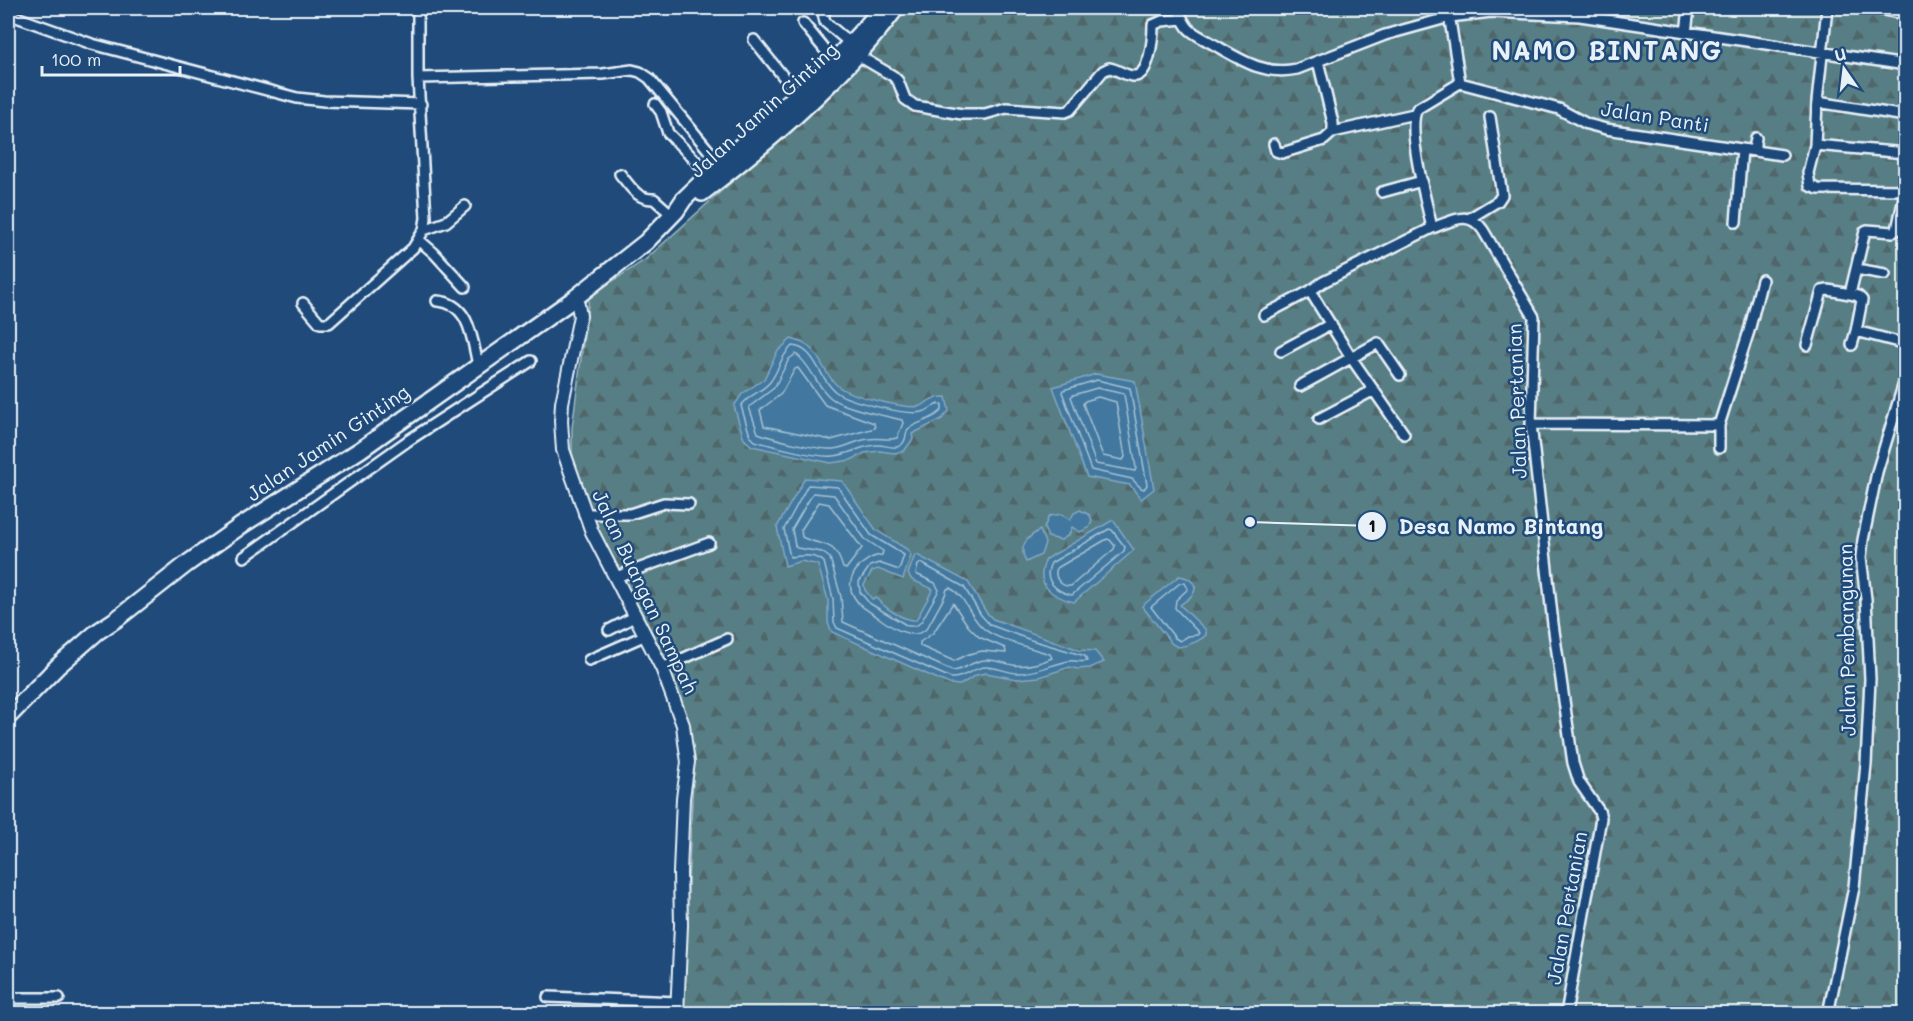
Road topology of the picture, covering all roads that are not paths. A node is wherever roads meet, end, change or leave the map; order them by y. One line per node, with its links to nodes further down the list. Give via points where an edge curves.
1 (418, 8): 22 (street)
2 (828, 8): 17 (street, via 823,13 825,22)
3 (882, 8): 17 (highway, Jalan Jamin Ginting)
4 (896, 8): 17 (highway, Jalan Jamin Ginting)
5 (1178, 8): 13 (street)
6 (1689, 8): 15 (street)
7 (1827, 8): 18 (street)
8 (1873, 8): 12 (street)
9 (1545, 10): 10 (street); 15 (street)
10 (1449, 12): 20 (street); 23 (street)
11 (8, 14): 26 (street, via 93,44 297,98)
12 (1905, 14)
13 (1182, 19): 17 (street, via 1153,25 1153,43 1141,73 1133,76 1109,68 1098,75 1070,110 1059,113 1006,108 985,114 962,114 915,106 905,99 893,76 864,59); 20 (street, via 1193,32 1248,64 1270,71 1284,72)
14 (803, 23): 19 (street)
15 (1686, 33): 18 (street)
16 (754, 40): 24 (street)
17 (854, 48): 19 (highway, Jalan Jamin Ginting); 41 (highway, Jalan Jamin Ginting, via 799,111 737,167)
18 (1821, 53): 21 (street); 25 (street)
19 (834, 61): 24 (highway, Jalan Jamin Ginting)
20 (1318, 61): 31 (street)
21 (1905, 65)
22 (418, 78): 26 (street); 39 (street, via 637,70 649,78)
23 (1460, 83): 28 (street); 35 (street, Jalan Panti, via 1559,109 1596,127)
24 (798, 95): 39 (highway, Jalan Jamin Ginting)
25 (1817, 102): 29 (street); 34 (street)
26 (421, 104): 50 (street)
27 (655, 104): 41 (street, via 668,133)
28 (1414, 114): 31 (street); 42 (street)
29 (1905, 116)
30 (1490, 117): 47 (street, via 1502,195)
31 (1334, 132): 33 (street, via 1320,142 1282,153 1276,151)
32 (1756, 138): 36 (street)
33 (1274, 144)
34 (1815, 145): 37 (street); 43 (street, via 1808,179 1812,188)
35 (1742, 149): 36 (street, Jalan Panti); 48 (street)
36 (1754, 150): 38 (street, Jalan Panti)
37 (1905, 153)
38 (1782, 155)
39 (720, 164): 41 (highway, Jalan Jamin Ginting)
40 (620, 174): 46 (street, via 639,196 654,199)
41 (713, 178): 46 (highway, Jalan Jamin Ginting)
42 (1422, 181): 44 (street); 49 (street)
43 (1905, 189): 52 (street, via 1897,230 1866,230)
44 (1382, 192)
45 (465, 206): 50 (street, via 446,222)
46 (674, 213): 58 (highway, Jalan Jamin Ginting, via 646,242)
47 (1470, 218): 49 (street); 77 (street, Jalan Pertanian, via 1483,230 1534,317)
48 (1736, 222)
49 (1432, 228): 56 (street)
50 (424, 230): 51 (street)
51 (419, 240): 55 (street); 60 (street, via 329,322 320,322)
52 (1856, 269): 53 (street); 57 (street)
53 (1885, 274)
54 (1762, 280): 78 (street)
55 (465, 287)
56 (1310, 291): 61 (street); 62 (street)
57 (1850, 294): 63 (street, via 1862,300); 65 (street, via 1822,291)
58 (575, 298): 70 (highway, Jalan Jamin Ginting); 83 (street, Jalan Buangan Sampah, via 580,316 561,421 563,450)
59 (437, 301): 70 (street, via 448,302 461,312)
60 (303, 303)
61 (1264, 315)
62 (1331, 324): 67 (street); 68 (street)
63 (1856, 331): 64 (street); 66 (street)
64 (1905, 344)
65 (1807, 345)
66 (1852, 345)
67 (1281, 351)
68 (1352, 359): 71 (street, via 1379,343); 73 (street); 74 (street)
69 (531, 361): 80 (street)
70 (478, 365): 76 (highway, Jalan Jamin Ginting)
71 (1400, 375)
72 (1905, 376): 99 (street, Jalan Pembangunan, via 1867,515 1861,557 1869,648 1866,764 1854,887)
73 (1300, 386)
74 (1374, 390): 75 (street); 79 (street)
75 (1319, 419)
76 (397, 423): 80 (street); 93 (highway, Jalan Jamin Ginting, via 188,563 97,632)
77 (1531, 424): 78 (street); 98 (street, Jalan Pertanian, via 1573,763 1579,782 1601,818)
78 (1719, 425): 81 (street)
79 (1404, 434)
80 (410, 440): 85 (street)
81 (1719, 448)
82 (689, 504): 83 (street, via 664,503 630,513)
83 (584, 514): 86 (street, Jalan Buangan Sampah)
84 (708, 543): 86 (street)
85 (244, 557)
86 (616, 577): 87 (street, Jalan Buangan Sampah)
87 (636, 616): 88 (street); 89 (street, Jalan Buangan Sampah)
88 (609, 630)
89 (646, 635): 91 (street); 92 (street, Jalan Buangan Sampah)
90 (727, 639): 92 (street)
91 (589, 660)
92 (662, 668): 97 (street, Jalan Buangan Sampah, via 683,725 688,762 683,798)
93 (8, 717)
94 (548, 997): 97 (street)
95 (8, 998): 96 (street)
96 (59, 998)
97 (678, 1008)
98 (1566, 1014)
99 (1828, 1014)

